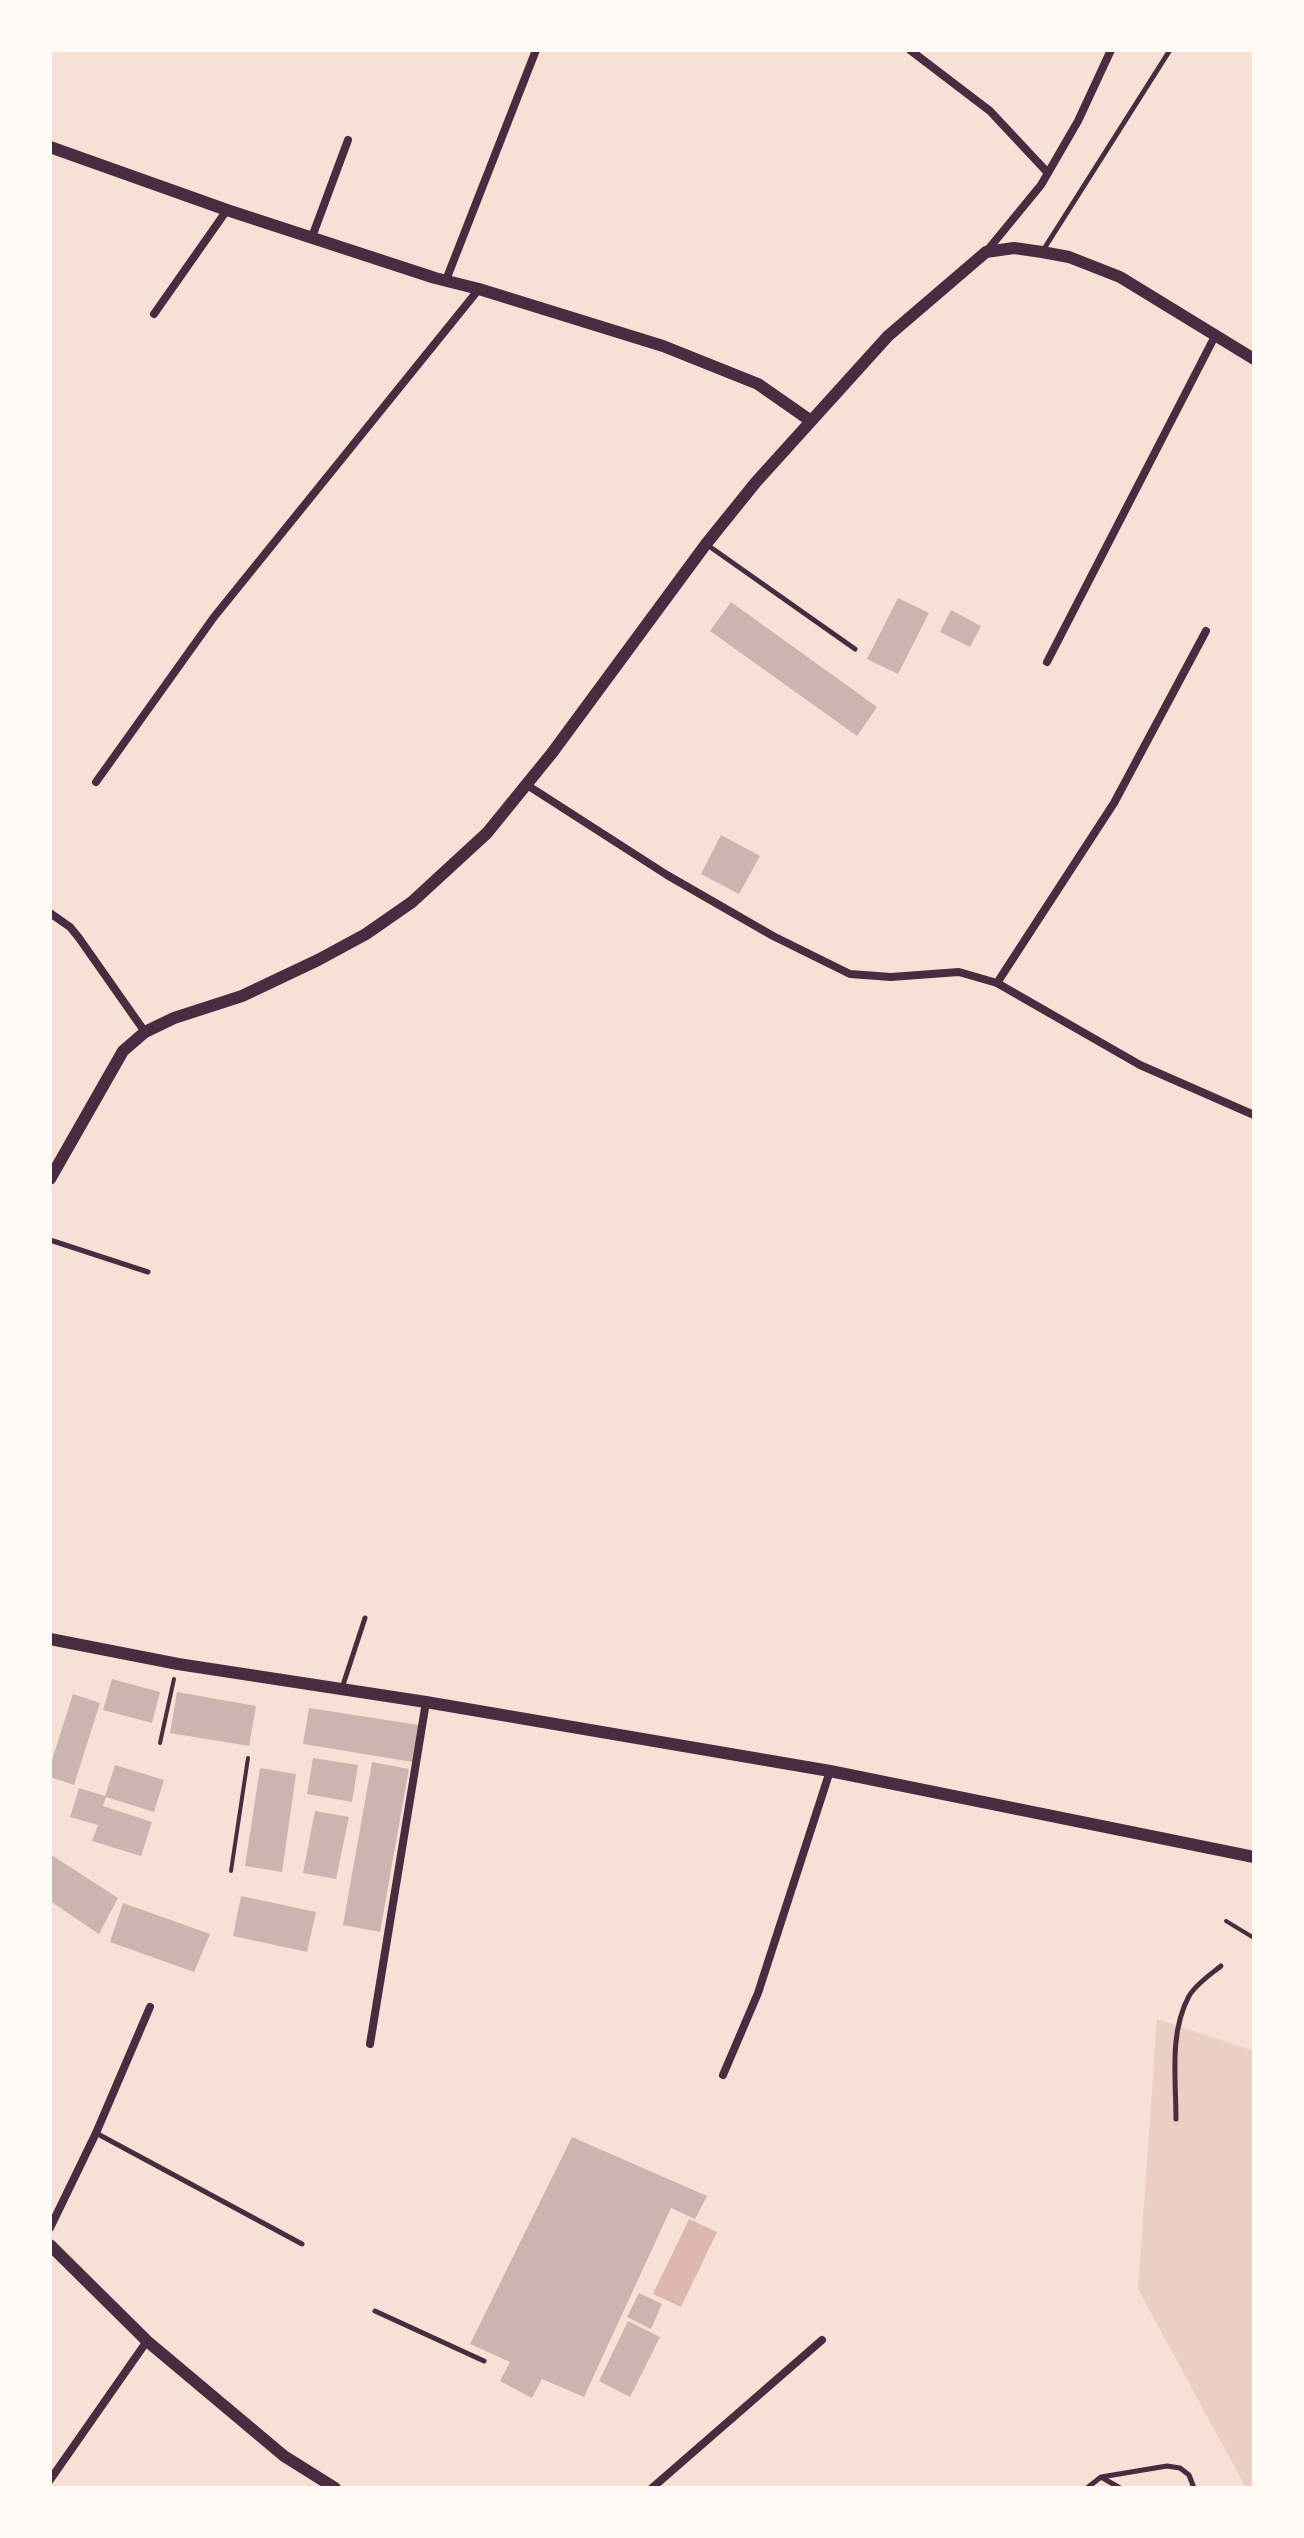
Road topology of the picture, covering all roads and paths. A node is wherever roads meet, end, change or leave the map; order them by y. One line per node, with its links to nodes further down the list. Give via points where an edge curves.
1 (536, 50): 12 (street)
2 (910, 50): 7 (street, via 990,111)
3 (1111, 50): 7 (street)
4 (1170, 50): 11 (lane)
5 (348, 140): 9 (street)
6 (50, 147): 8 (street)
7 (1048, 173): 10 (street)
8 (227, 210): 9 (street); 14 (street)
9 (312, 237): 12 (street)
10 (986, 252): 11 (street); 17 (street, via 888,336)
11 (1042, 252): 15 (street, via 1120,277)
12 (446, 280): 13 (street)
13 (479, 289): 17 (street, via 722,368 758,384); 22 (street, via 214,617)
14 (154, 314)
15 (1215, 336): 16 (street); 21 (street)
16 (1254, 359)
17 (811, 421): 18 (street)
18 (706, 544): 20 (lane); 23 (street)
19 (1206, 631): 25 (street, via 1114,803)
20 (855, 649)
21 (1047, 662)
22 (96, 782)
23 (527, 785): 25 (street, via 667,875 850,974 959,972); 26 (street, via 487,833 412,902 366,934 242,996)
24 (50, 913): 26 (street, via 79,938)
25 (997, 983): 27 (street, via 1140,1065)
26 (145, 1032): 28 (street, via 123,1051)
27 (1254, 1115)
28 (50, 1179)
29 (50, 1240): 30 (lane)
30 (148, 1272)
31 (365, 1618): 34 (lane)
32 (50, 1639): 34 (street)
33 (174, 1683): 36 (path)
34 (342, 1688): 35 (street)
35 (426, 1702): 38 (street); 45 (street)
36 (160, 1743)
37 (248, 1758): 40 (path)
38 (830, 1771): 39 (street); 46 (street, via 758,1993)
39 (1254, 1857)
40 (231, 1871)
41 (1226, 1921): 42 (path)
42 (1254, 1938)
43 (1221, 1966): 47 (lane, via 1190,1994 1183,2013 1176,2039)
44 (150, 2007): 48 (street)
45 (370, 2044)
46 (723, 2075)
47 (1176, 2119)
48 (96, 2133): 49 (street); 50 (lane)
49 (50, 2228)
50 (302, 2244)
51 (50, 2245): 54 (street)
52 (375, 2311): 55 (lane)
53 (822, 2340): 59 (street)
54 (147, 2341): 57 (street); 58 (street, via 284,2456)
55 (484, 2361)
56 (1101, 2477): 60 (lane); 61 (lane); 62 (lane, via 1167,2466 1189,2475)
57 (50, 2480)
58 (335, 2488)
59 (652, 2488)
60 (1087, 2488)
61 (1120, 2488)
62 (1194, 2488)

